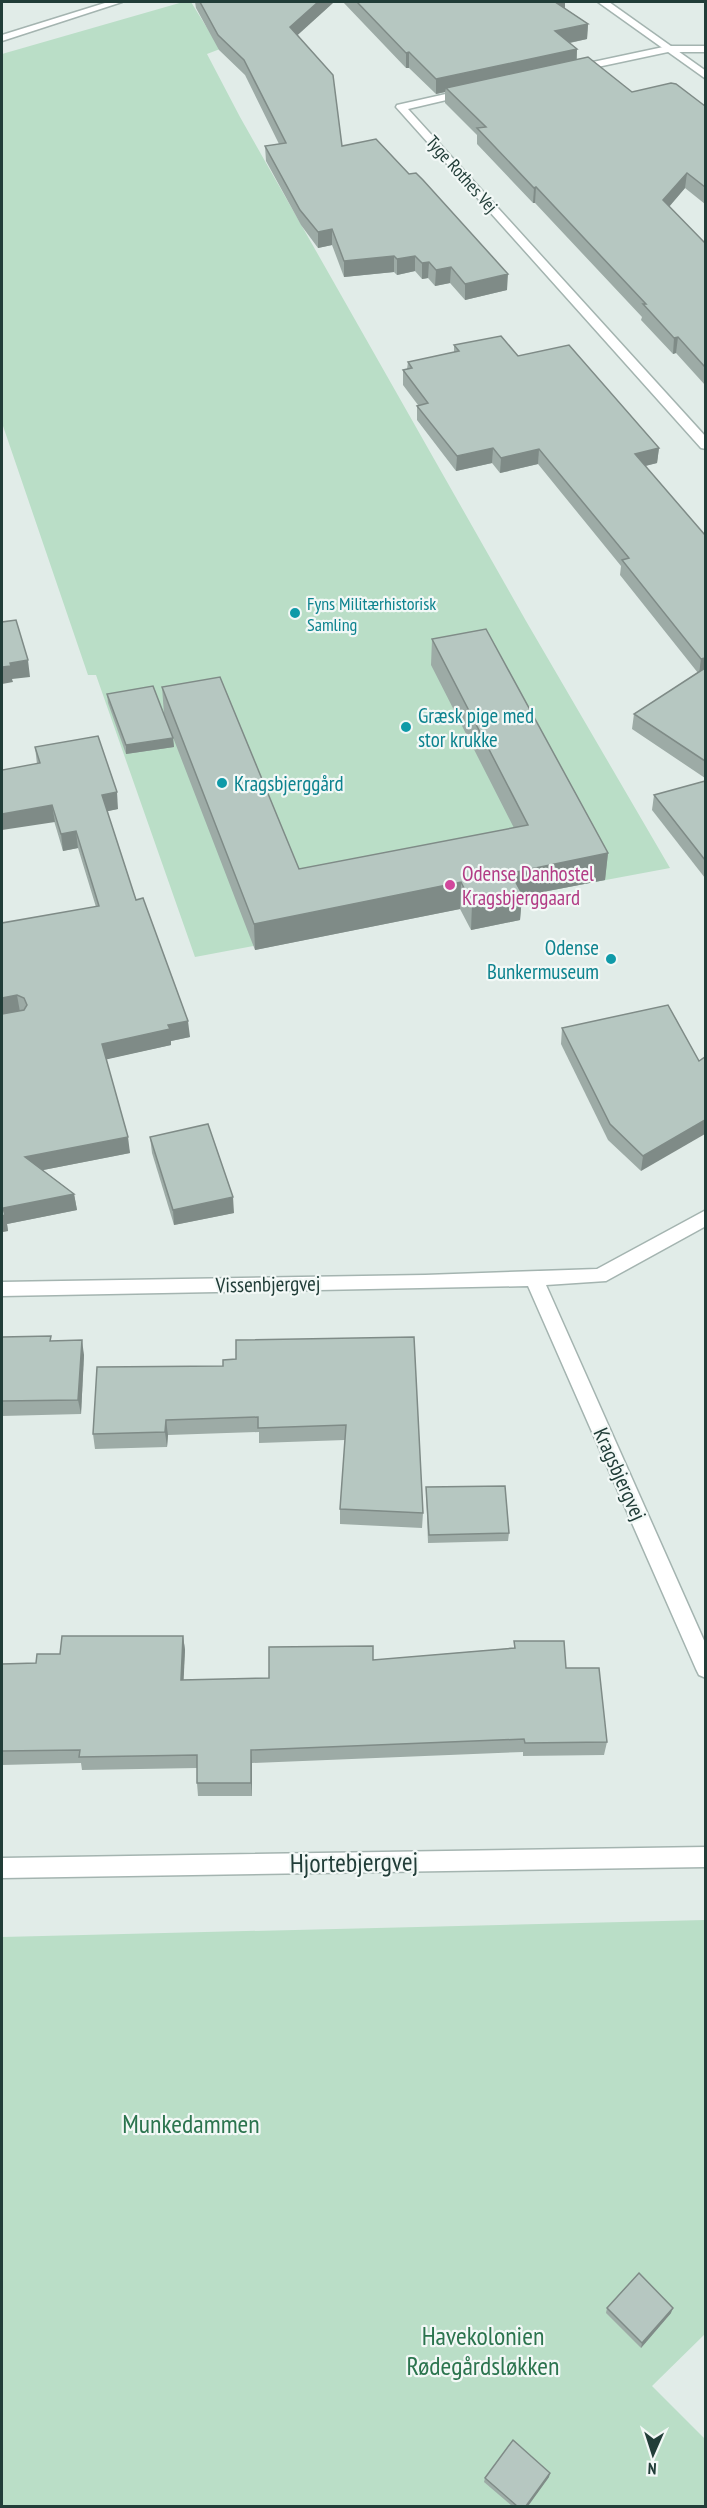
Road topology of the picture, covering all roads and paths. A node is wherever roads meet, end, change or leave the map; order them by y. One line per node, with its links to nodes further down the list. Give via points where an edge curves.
1 (117, 2): 3 (street)
2 (603, 2): 4 (street)
3 (2, 38)
4 (668, 49): 5 (street); 6 (street); 7 (street)
5 (705, 49)
6 (558, 73)
7 (705, 76)
8 (480, 90): 9 (street, Tyge Rothes Vej, via 401,107)
9 (705, 445)
10 (705, 1217): 11 (street, Vissenbjergvej, via 600,1276)
11 (534, 1278): 12 (street, Vissenbjergvej); 13 (street, Kragsbjergvej)
12 (2, 1289)
13 (705, 1669)
14 (705, 1857): 15 (street, Hjortebjergvej)
15 (2, 1868)

